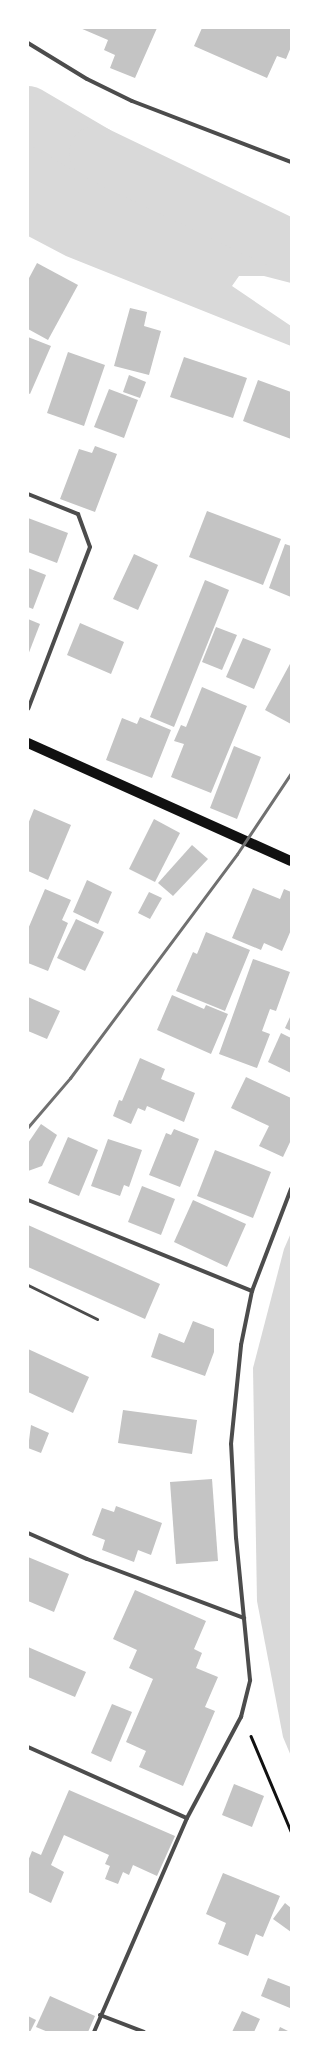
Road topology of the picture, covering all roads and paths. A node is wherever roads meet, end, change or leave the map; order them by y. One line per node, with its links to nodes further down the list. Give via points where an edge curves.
1 (28, 43): 2 (street, via 87,79 132,101)
2 (291, 162)
3 (28, 494): 4 (street, via 78,514 90,547)
4 (28, 709)
5 (28, 743): 6 (main road)
6 (291, 861)
7 (291, 1189): 10 (street)
8 (28, 1200): 10 (street)
9 (28, 1285): 11 (lane)
10 (252, 1291): 13 (street, via 241,1345 231,1444 236,1538)
11 (97, 1319)
12 (28, 1533): 13 (street, via 88,1559)
13 (244, 1618): 14 (street, via 250,1680)
14 (241, 1717): 16 (street); 17 (path, via 260,1755)
15 (28, 1747): 16 (street)
16 (187, 1818): 18 (street)
17 (291, 1831)
18 (100, 2015): 19 (street); 20 (street)
19 (94, 2032)
20 (144, 2032)

